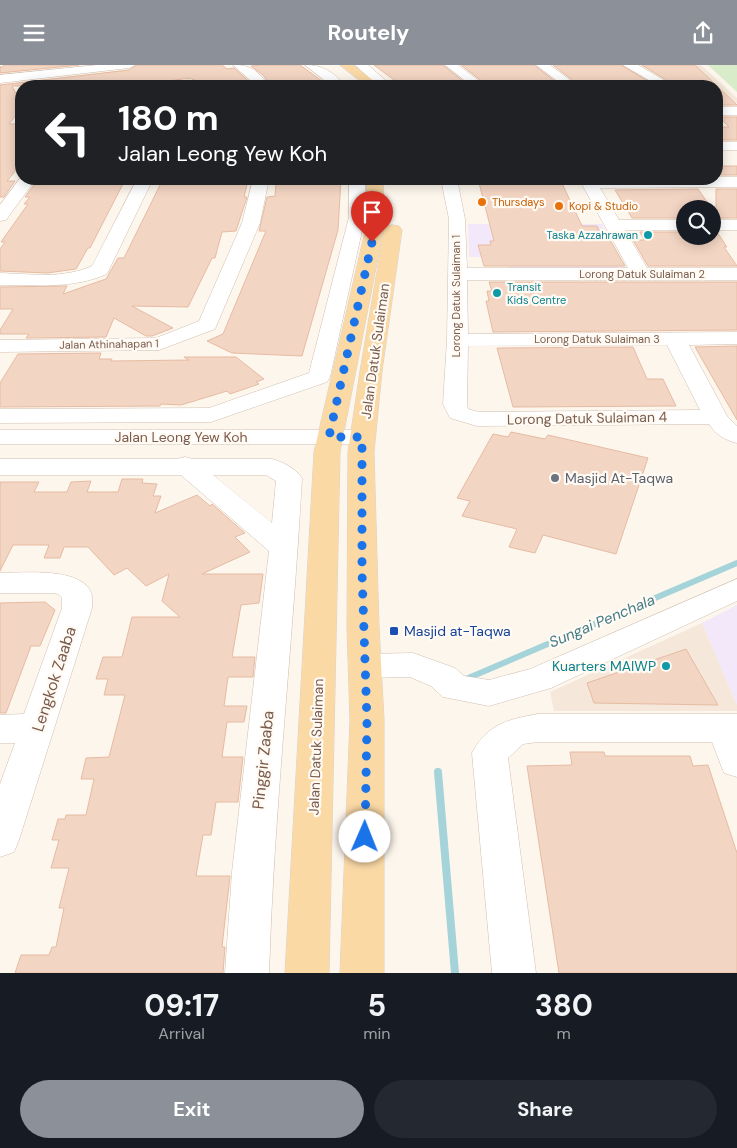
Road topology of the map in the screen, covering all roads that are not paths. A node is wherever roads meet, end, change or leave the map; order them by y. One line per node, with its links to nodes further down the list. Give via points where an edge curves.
1 (129, 65): 10 (street)
2 (238, 65): 11 (street)
3 (311, 65): 9 (street, via 327,75)
4 (329, 65): 9 (main road)
5 (346, 65): 9 (main road)
6 (451, 65): 12 (street)
7 (542, 65): 13 (street)
8 (629, 65): 14 (street)
9 (353, 78)
10 (0, 79)
11 (258, 80)
12 (472, 80)
13 (563, 80)
14 (657, 80)
15 (723, 111): 16 (street)
16 (737, 111)
17 (723, 146): 18 (street)
18 (737, 146)
19 (723, 182): 20 (street)
20 (737, 182)
21 (23, 185): 29 (street)
22 (142, 185): 39 (street, via 100,270 90,276 68,279)
23 (260, 185): 43 (street, Jalan Athinahapan 1, via 251,223 208,325 159,344)
24 (357, 185): 34 (street, via 357,217)
25 (375, 185): 35 (main road, Jalan Datuk Sulaiman, via 375,227)
26 (392, 185): 50 (main road, Jalan Datuk Sulaiman, via 393,227)
27 (450, 185): 36 (street, Lorong Datuk Sulaiman 1, via 457,219)
28 (590, 185): 30 (street)
29 (0, 216)
30 (613, 225): 31 (street); 37 (street)
31 (676, 225)
32 (721, 225): 33 (street)
33 (737, 225)
34 (349, 256): 35 (street); 45 (street, Jalan Leong Yew Koh, via 319,377 211,415)
35 (370, 256): 49 (main road, Jalan Datuk Sulaiman)
36 (456, 274): 37 (street, Lorong Datuk Sulaiman 2); 42 (street, Lorong Datuk Sulaiman 1)
37 (641, 274): 38 (street, Lorong Datuk Sulaiman 2)
38 (737, 274)
39 (0, 279)
40 (737, 338): 41 (street, Lorong Datuk Sulaiman 3)
41 (675, 339): 42 (street, Lorong Datuk Sulaiman 3); 46 (street)
42 (458, 340): 44 (street, Lorong Datuk Sulaiman 1, via 455,404)
43 (0, 346)
44 (458, 413): 46 (street, Lorong Datuk Sulaiman 4, via 477,419)
45 (0, 416)
46 (716, 417): 47 (street, via 724,428)
47 (737, 436)
48 (0, 437): 49 (street, Jalan Leong Yew Koh)
49 (328, 445): 50 (street, Jalan Leong Yew Koh); 51 (street, Jalan Leong Yew Koh); 64 (main road, Jalan Datuk Sulaiman)
50 (362, 445): 57 (main road, Jalan Datuk Sulaiman)
51 (0, 452)
52 (185, 465): 53 (street, Pinggir Zaaba); 54 (street); 54 (street, Pinggir Zaaba, via 272,467 289,478)
53 (0, 467)
54 (284, 548): 63 (street, Pinggir Zaaba, via 252,872)
55 (0, 583): 58 (street, Lengkok Zaaba, via 53,583 68,586 77,595 77,608)
56 (737, 589): 57 (street, via 539,679 488,693 455,688 443,677 413,665)
57 (365, 666): 65 (main road, Jalan Datuk Sulaiman, via 367,721)
58 (37, 728): 60 (street); 62 (street, Lengkok Zaaba)
59 (731, 728): 61 (street); 66 (street, via 538,728 513,732 490,753)
60 (0, 729)
61 (737, 762)
62 (0, 840)
63 (247, 973)
64 (306, 973)
65 (362, 973)
66 (514, 973)

